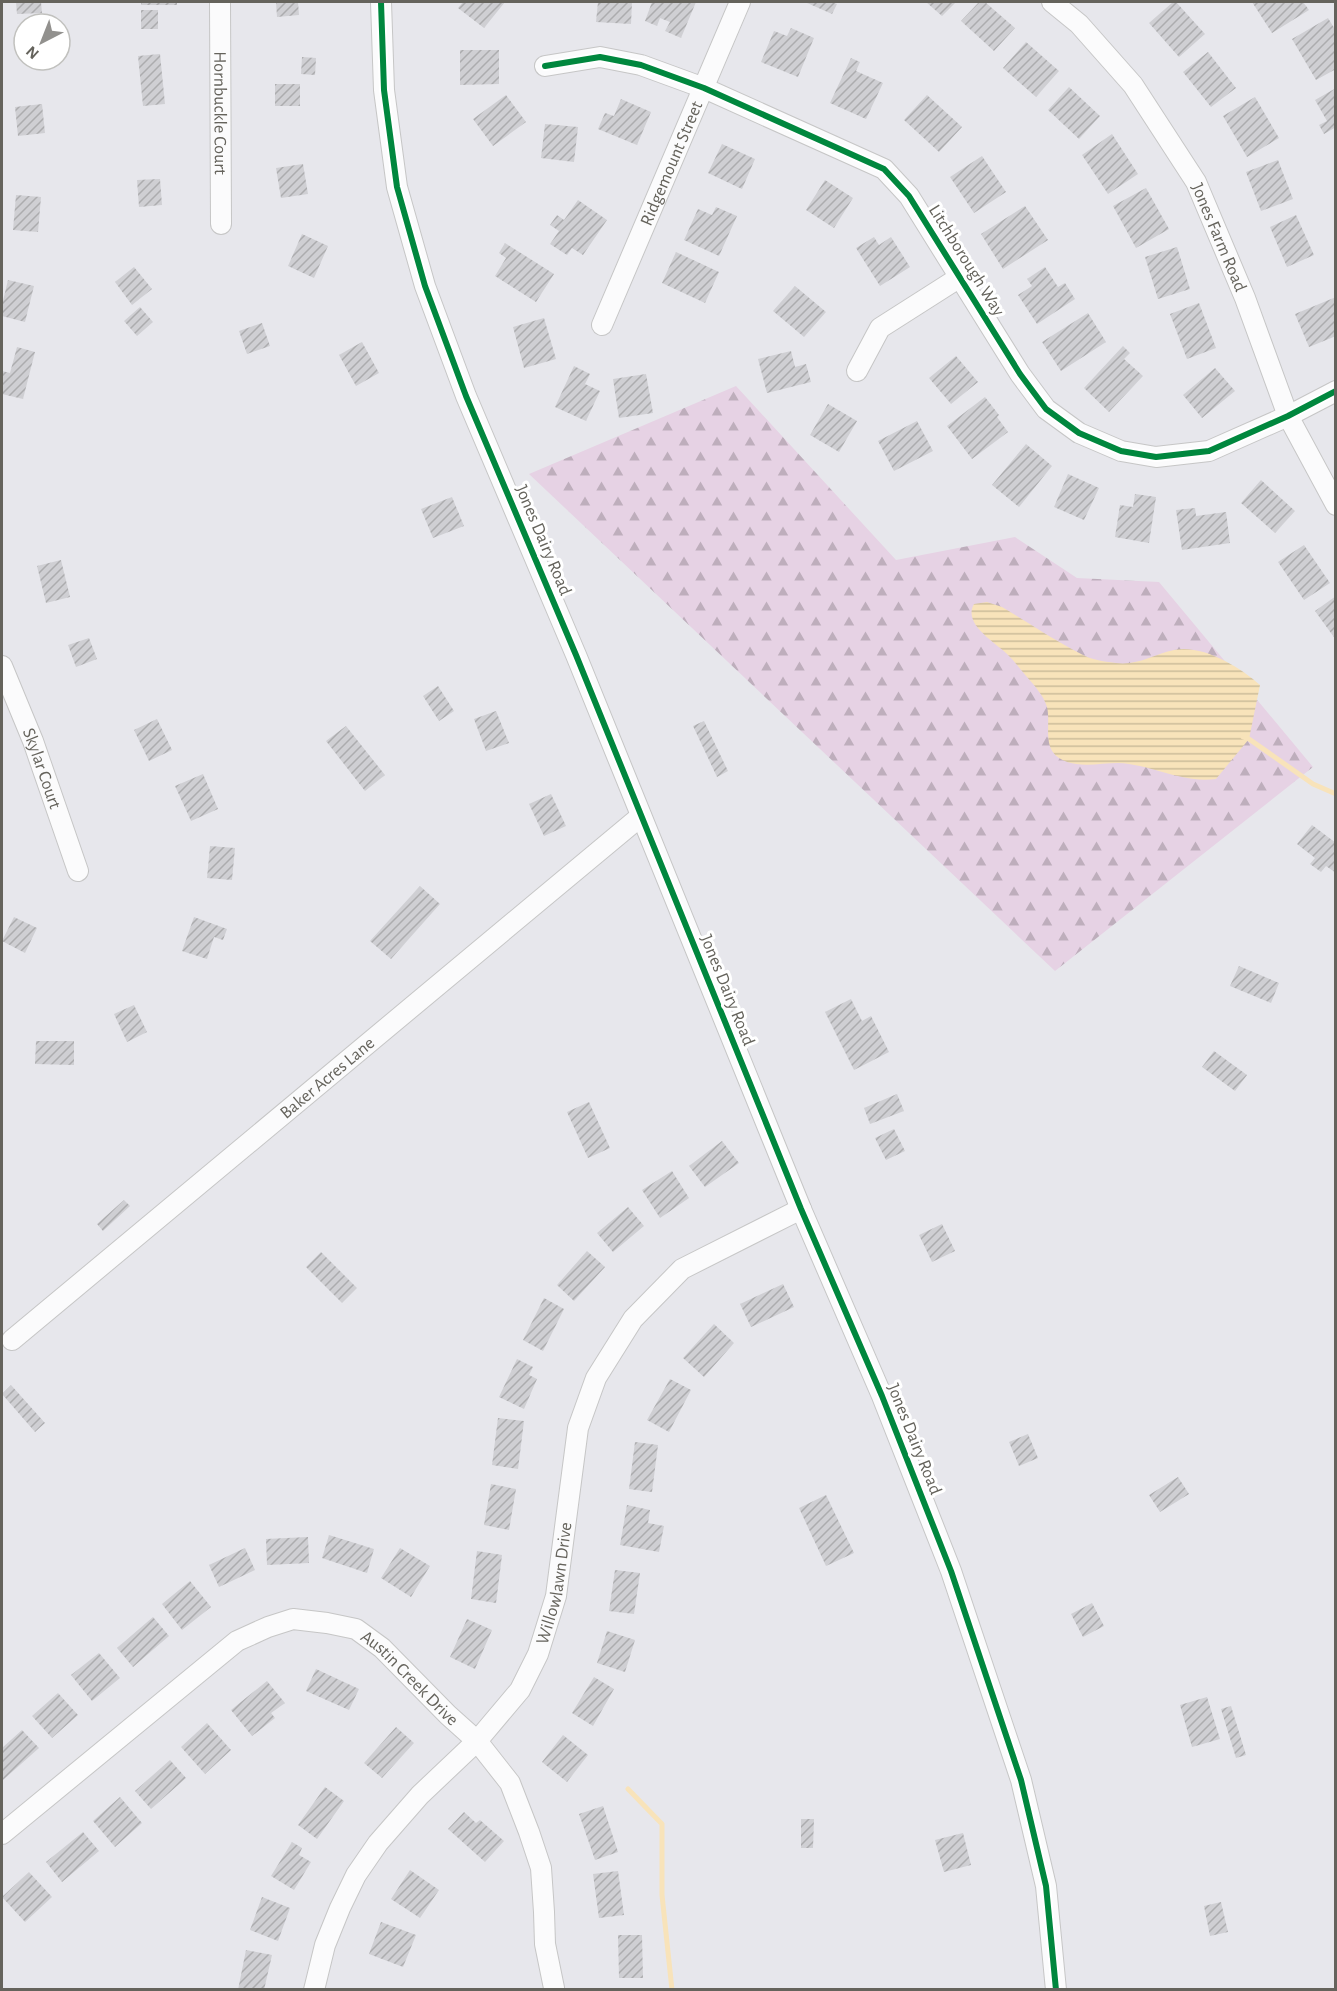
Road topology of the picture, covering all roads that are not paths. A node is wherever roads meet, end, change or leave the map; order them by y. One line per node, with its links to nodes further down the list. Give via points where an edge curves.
1 (220, 2): 7 (street, Hornbuckle Court)
2 (381, 2): 15 (street, Jones Dairy Road, via 384,90 397,187 425,286 466,396)
3 (740, 2): 6 (street, Ridgemount Street)
4 (1052, 2): 12 (street, Jones Farm Road, via 1079,24 1133,85 1196,182 1245,298)
5 (545, 66): 6 (street, Litchborough Way, via 600,57 641,65)
6 (704, 88): 8 (street, Litchborough Way, via 884,169 909,196); 9 (street, Ridgemount Street)
7 (221, 224)
8 (960, 277): 10 (street, via 880,328); 12 (street, Litchborough Way, via 1046,409 1079,433 1120,451 1156,457 1209,451)
9 (602, 325)
10 (857, 371)
11 (1335, 391): 12 (street, Litchborough Way)
12 (1288, 416): 13 (street, Jones Farm Road)
13 (1335, 505)
14 (2, 666): 16 (street, Skylar Court)
15 (641, 816): 17 (street, Jones Dairy Road); 18 (street, Baker Acres Lane)
16 (78, 871)
17 (801, 1209): 19 (street, Willowlawn Drive, via 682,1269 633,1319 596,1378 578,1428 556,1596 538,1654 520,1690); 23 (street, Jones Dairy Road, via 881,1393 951,1571 1021,1780 1046,1886)
18 (12, 1340)
19 (477, 1741): 20 (street, Austin Creek Drive, via 382,1648 356,1629 293,1619 237,1641); 21 (street, Austin Creek Drive, via 510,1783 530,1832 540,1868 545,1944); 22 (street, Willowlawn Drive, via 420,1795 356,1875 325,1946)
20 (2, 1834)
21 (554, 1988)
22 (314, 1989)
23 (1056, 1989)

